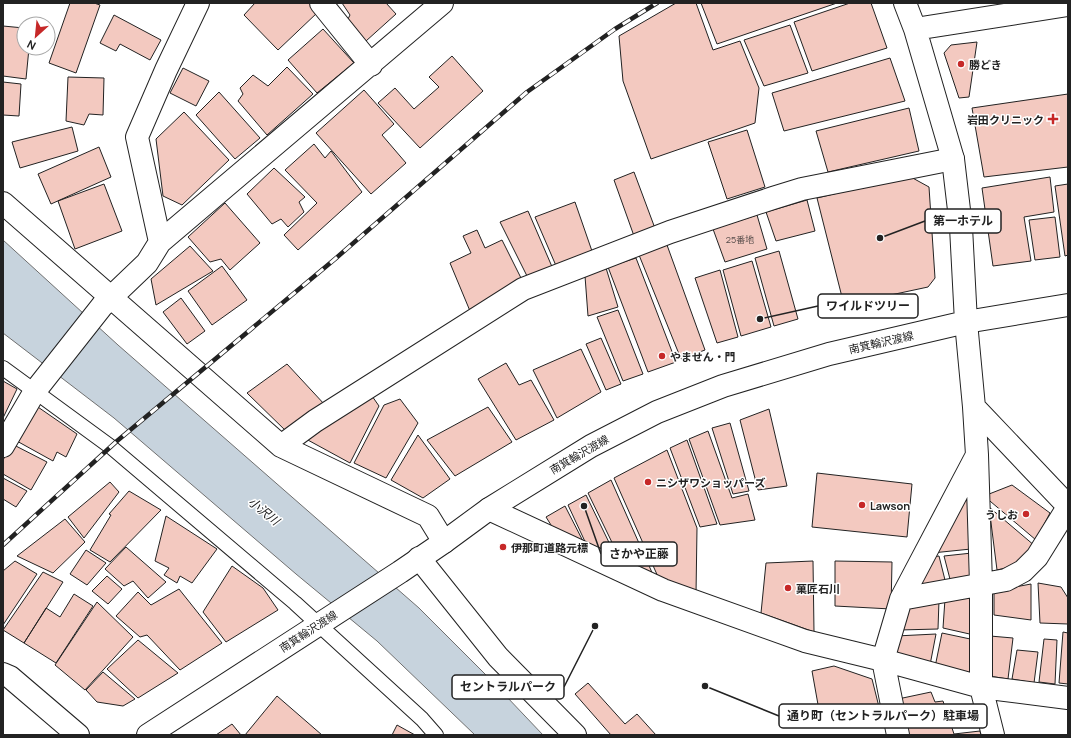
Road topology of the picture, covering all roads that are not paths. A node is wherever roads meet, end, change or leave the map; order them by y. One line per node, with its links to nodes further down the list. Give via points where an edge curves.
1 (198, 3): 10 (main road, via 137,137)
2 (321, 3): 7 (main road)
3 (442, 3): 7 (main road)
4 (904, 3): 6 (main road)
5 (1068, 5): 6 (main road)
6 (915, 29): 8 (main road)
7 (371, 65): 10 (main road)
8 (953, 159): 13 (main road, via 962,227); 18 (main road, via 802,189 670,232 523,289)
9 (3, 203): 11 (main road)
10 (160, 242): 11 (main road, via 147,263)
11 (107, 302): 15 (main road); 18 (main road)
12 (1068, 305): 13 (main road, 南箕輪沢渡線)
13 (966, 322): 16 (main road); 21 (main road, 南箕輪沢渡線, via 828,354 715,389 657,412 591,446)
14 (3, 368): 15 (lane)
15 (37, 388): 17 (main road); 26 (lane)
16 (974, 407): 19 (main road); 20 (main road)
17 (4, 441)
18 (281, 446): 22 (main road, via 428,516)
19 (977, 455): 24 (main road); 25 (main road)
20 (1068, 506): 24 (main road, via 1043,549 1023,571 1006,580)
21 (489, 509): 22 (main road, 南箕輪沢渡線); 27 (main road, via 662,590 805,641)
22 (444, 542): 23 (main road, 南箕輪沢渡線)
23 (419, 558): 26 (main road, 南箕輪沢渡線); 34 (main road, via 498,657)
24 (981, 584): 25 (main road); 29 (main road)
25 (901, 599): 27 (main road)
26 (324, 620): 32 (main road, 南箕輪沢渡線); 33 (lane)
27 (883, 660): 29 (main road); 35 (main road)
28 (3, 674): 31 (main road)
29 (981, 686): 30 (main road); 36 (main road)
30 (1068, 698)
31 (78, 735)
32 (148, 735)
33 (436, 735)
34 (575, 735)
35 (898, 735)
36 (992, 735)

